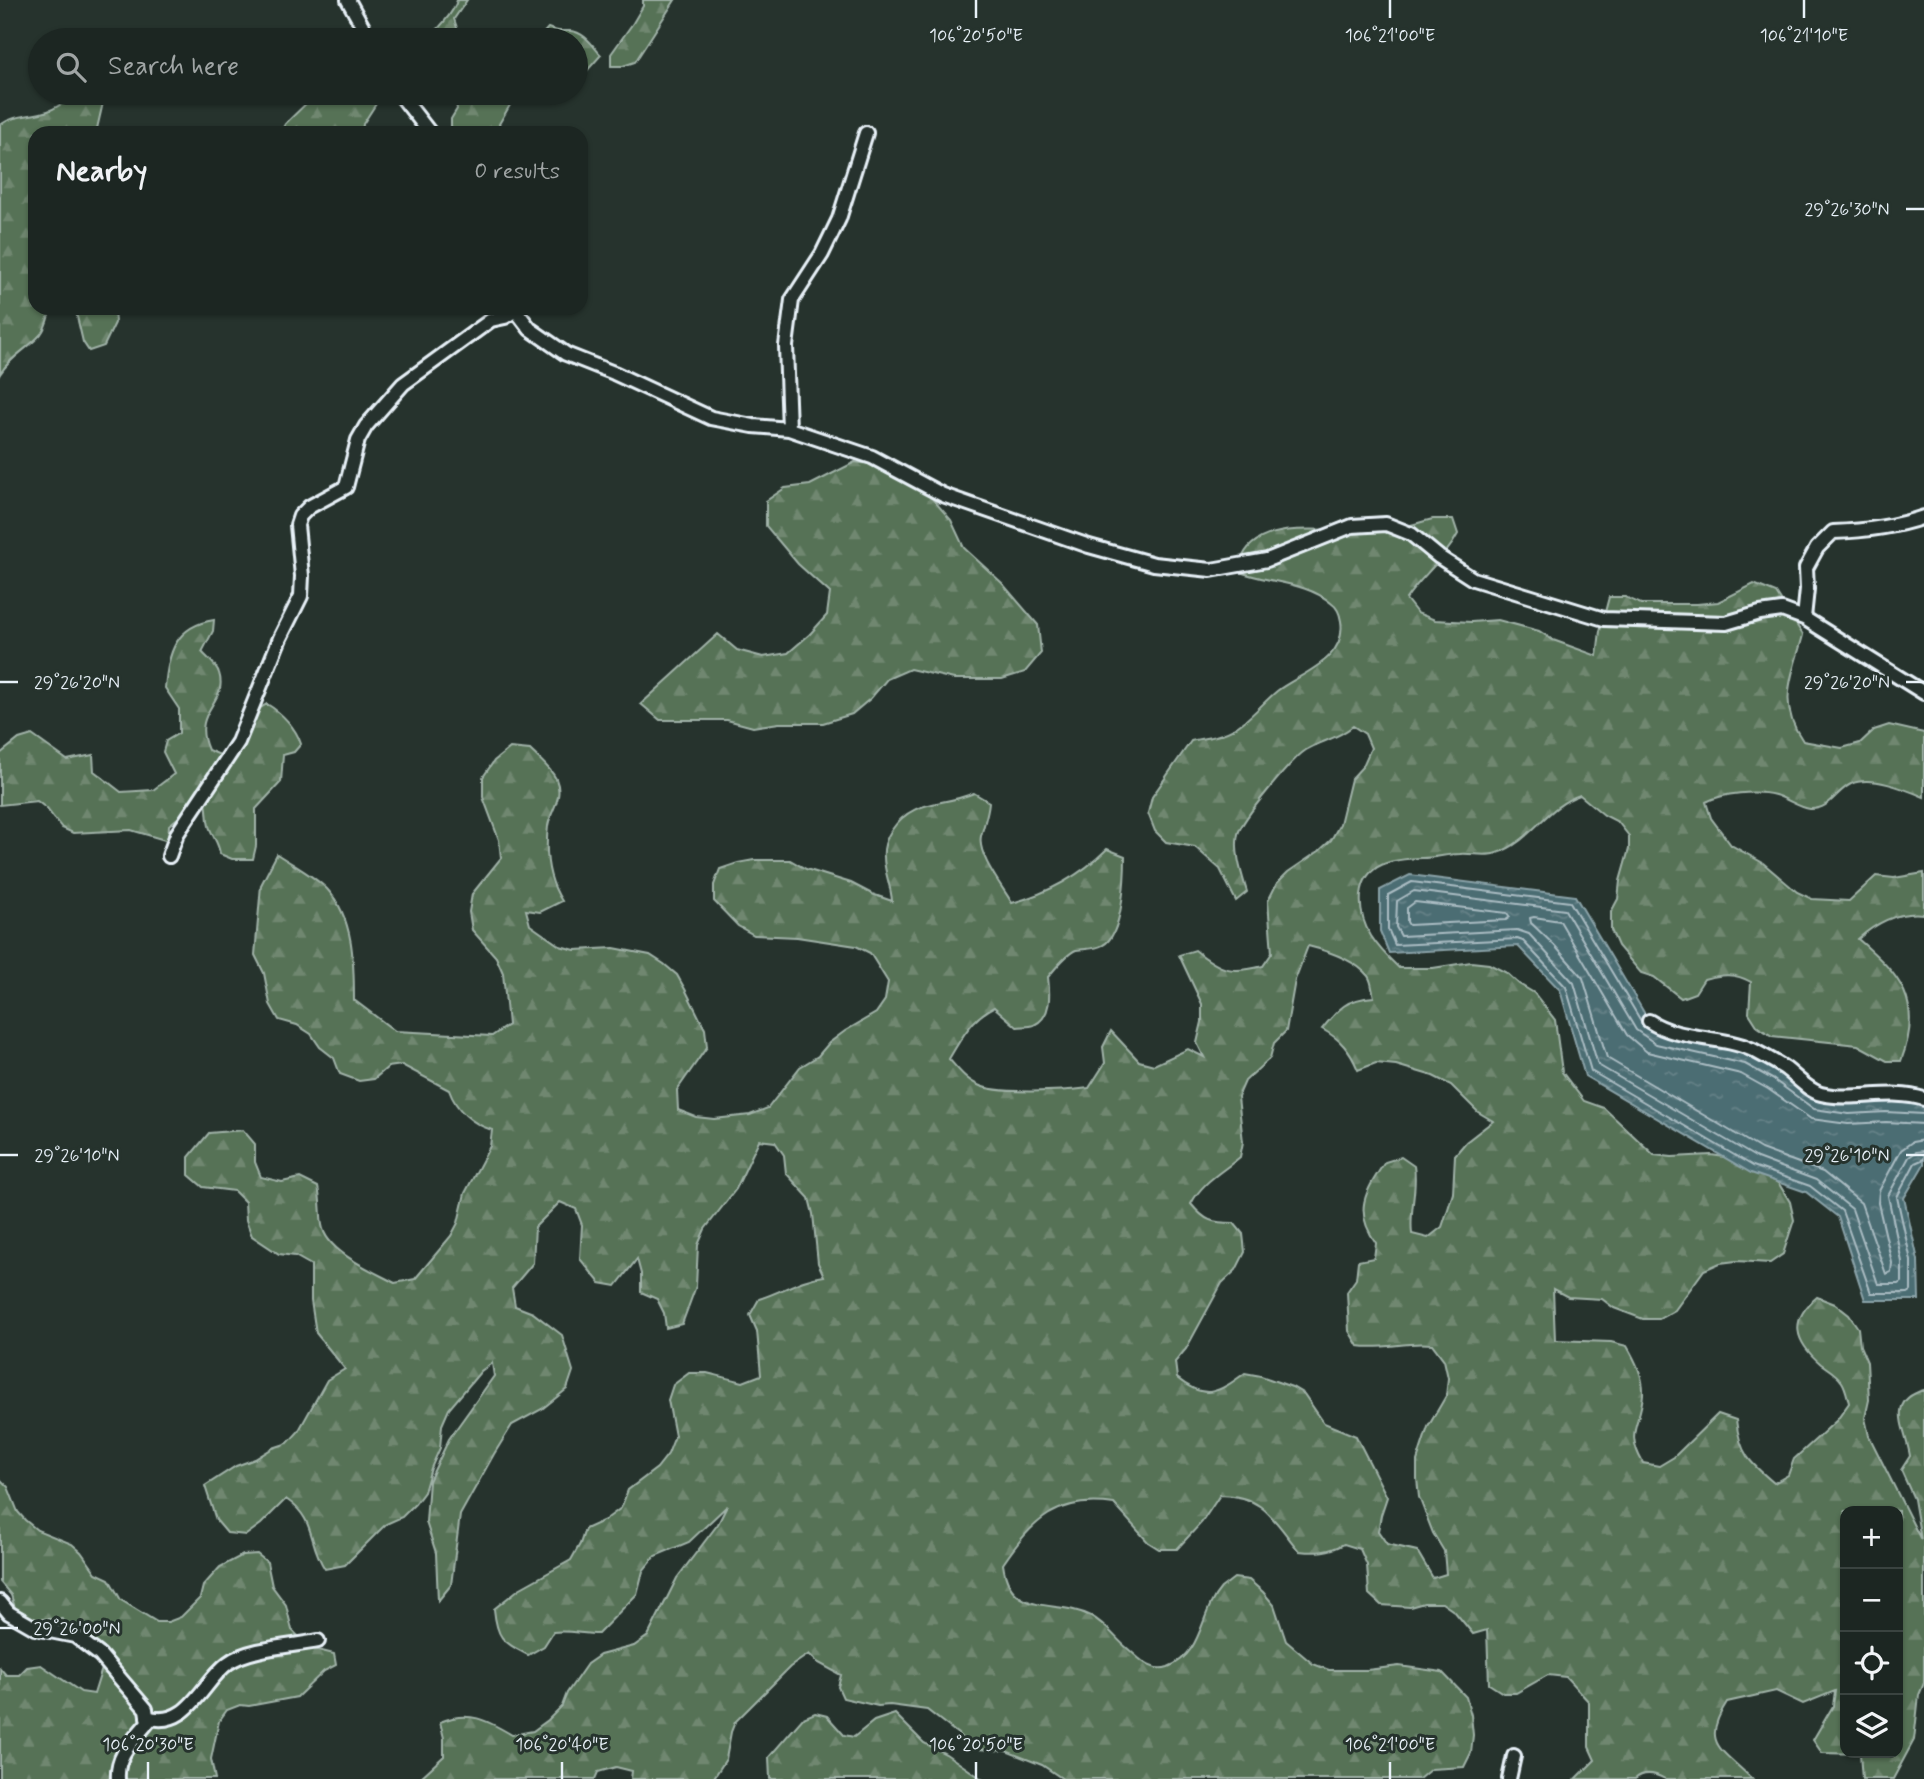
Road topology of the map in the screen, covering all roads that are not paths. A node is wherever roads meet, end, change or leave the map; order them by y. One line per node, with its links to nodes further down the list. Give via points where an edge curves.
1 (348, 0): 2 (street)
2 (363, 28)
3 (408, 105): 4 (street)
4 (425, 126)
5 (866, 133): 8 (street, via 839,219 792,300 786,345)
6 (508, 315): 12 (street, via 491,320 403,384 358,440 346,487 300,516 301,596 238,742 177,834)
7 (520, 315): 8 (street, via 530,329 566,354 711,418)
8 (789, 429): 10 (street, via 872,457 943,495 1154,564 1211,570 1267,560 1352,526 1386,524 1411,534 1473,579 1604,619 1726,623 1782,610)
9 (1924, 517): 10 (street, via 1865,531 1833,532 1806,568)
10 (1804, 618): 11 (street)
11 (1924, 693)
12 (169, 856)
13 (1649, 1021): 14 (street, via 1661,1029 1751,1049 1818,1093)
14 (1924, 1099)
15 (0, 1602): 17 (street, via 35,1628 75,1636 100,1655 146,1709)
16 (318, 1641): 17 (street, via 253,1653 229,1663 197,1700 178,1713 159,1720)
17 (147, 1717): 19 (street, via 148,1723 124,1750)
18 (1514, 1756): 20 (street)
19 (118, 1779)
20 (1509, 1779)

